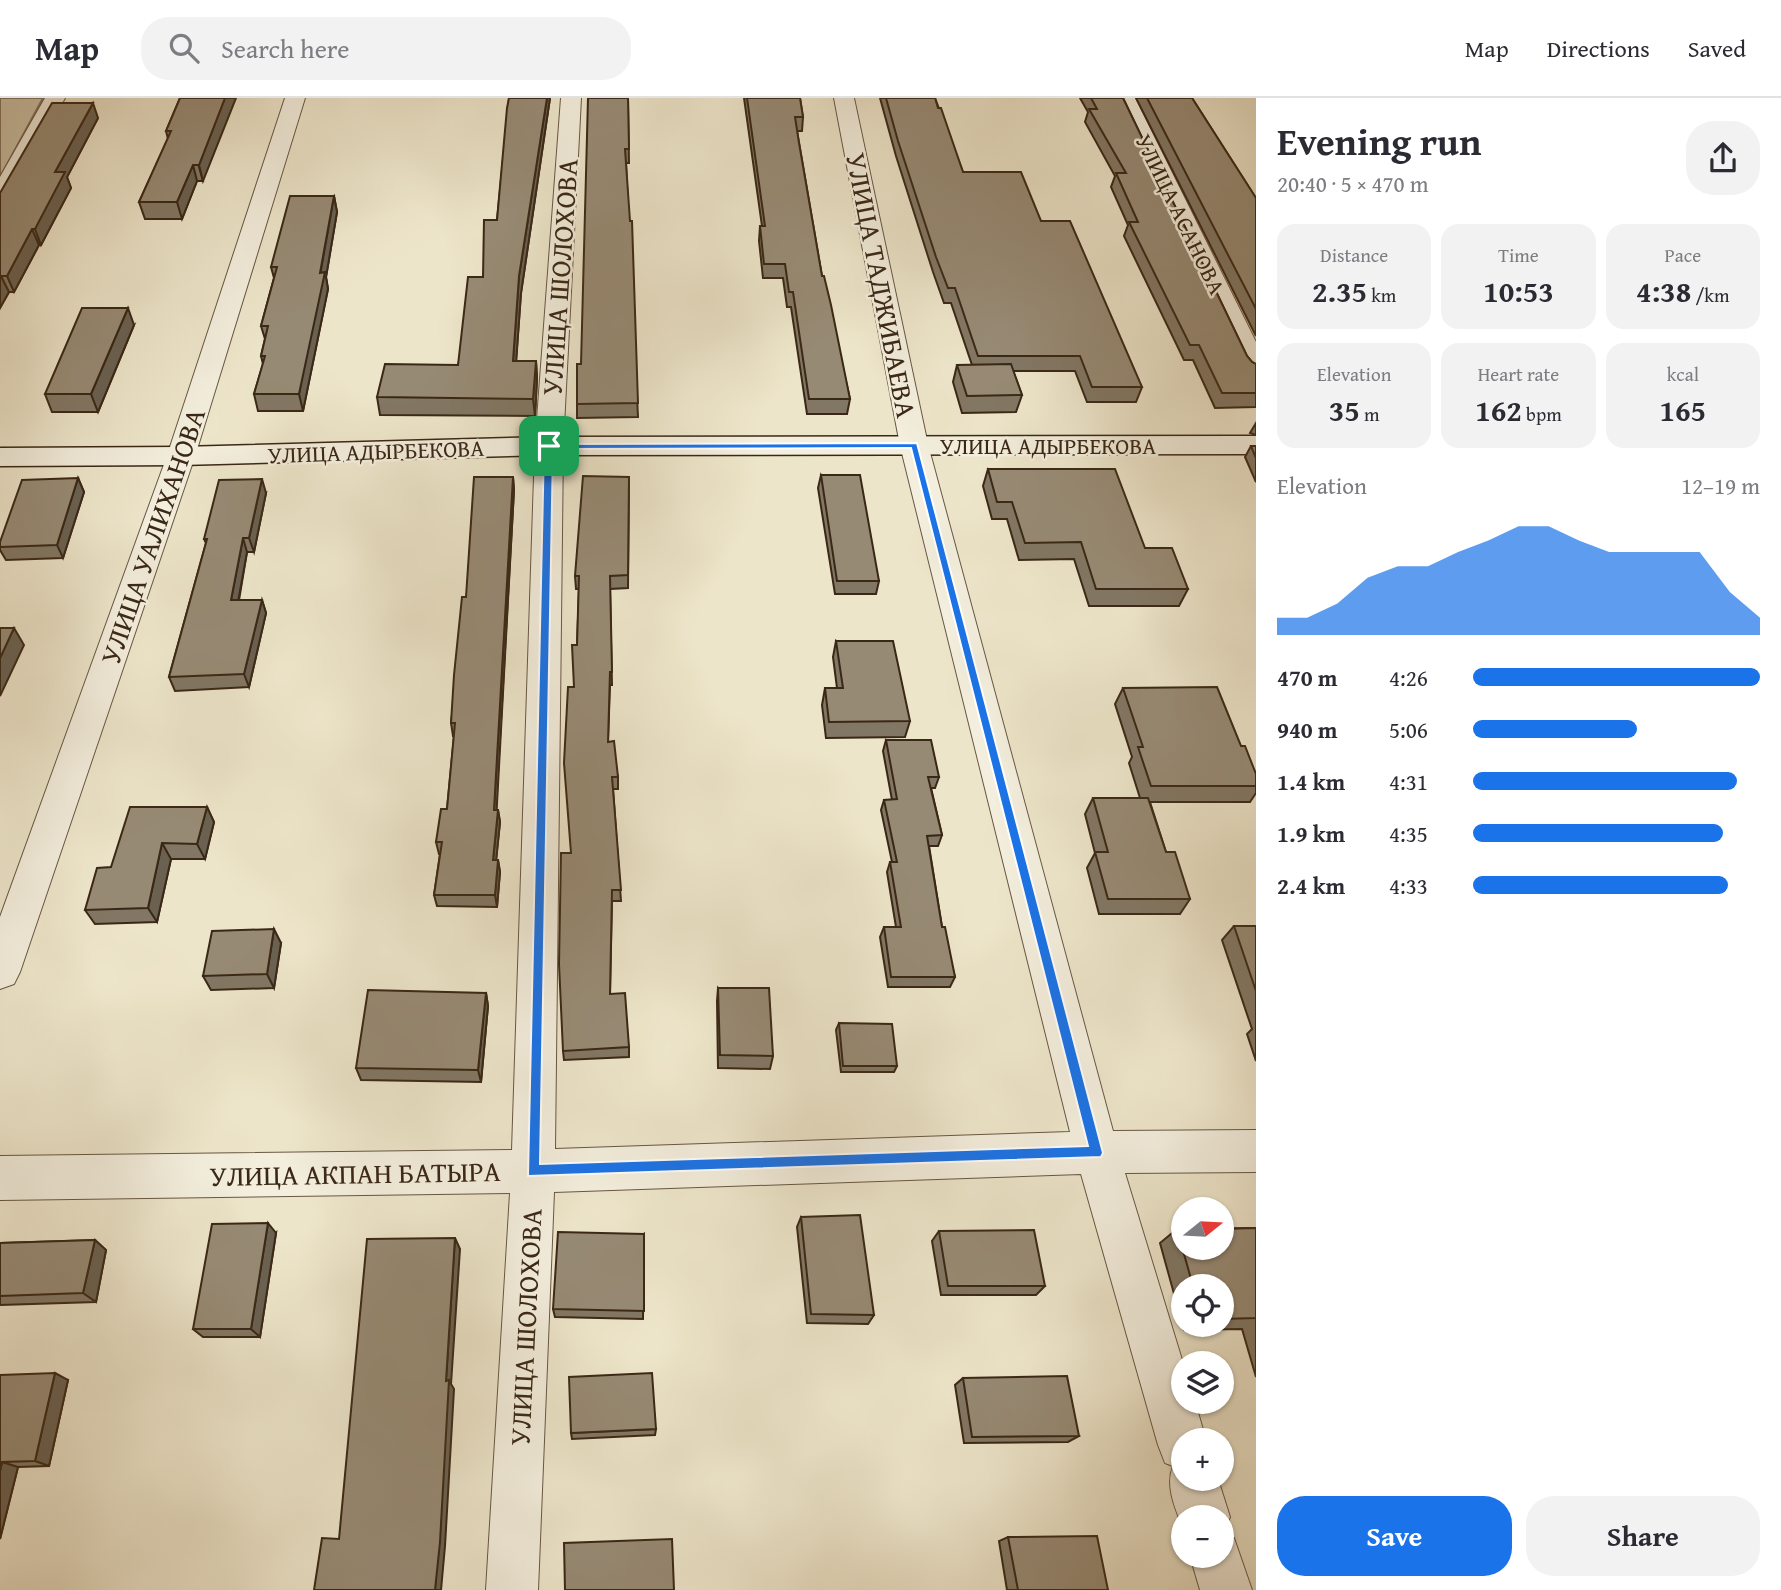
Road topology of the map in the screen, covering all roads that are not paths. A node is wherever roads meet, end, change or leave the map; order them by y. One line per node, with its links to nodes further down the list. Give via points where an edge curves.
1 (55, 98): 6 (street)
2 (296, 98): 11 (street, УЛИЦА УАЛИХАНОВА)
3 (571, 98): 10 (street, УЛИЦА ШОЛОХОВА)
4 (844, 98): 8 (street, УЛИЦА ТАДЖИБАЕВА)
5 (1125, 98): 7 (street, УЛИЦА АСАНОВА)
6 (0, 197)
7 (1256, 369)
8 (914, 445): 9 (main road, УЛИЦА АДЫРБЕКОВА); 10 (main road, УЛИЦА АДЫРБЕКОВА); 15 (street, УЛИЦА ТАДЖИБАЕВА)
9 (1256, 445)
10 (549, 446): 11 (main road, УЛИЦА АДЫРБЕКОВА); 16 (street, УЛИЦА ШОЛОХОВА)
11 (181, 456): 12 (main road, УЛИЦА АДЫРБЕКОВА); 13 (street, УЛИЦА УАЛИХАНОВА)
12 (0, 457)
13 (0, 972)
14 (1256, 1151): 15 (street, УЛИЦА АКПАН БАТЫРА)
15 (1097, 1153): 16 (street, УЛИЦА АКПАН БАТЫРА); 18 (street, УЛИЦА ТАДЖИБАЕВА)
16 (533, 1171): 17 (street, УЛИЦА АКПАН БАТЫРА); 20 (street, УЛИЦА ШОЛОХОВА)
17 (0, 1178)
18 (1178, 1428)
19 (1220, 1568): 21 (street)
20 (512, 1590)
21 (1226, 1590)

